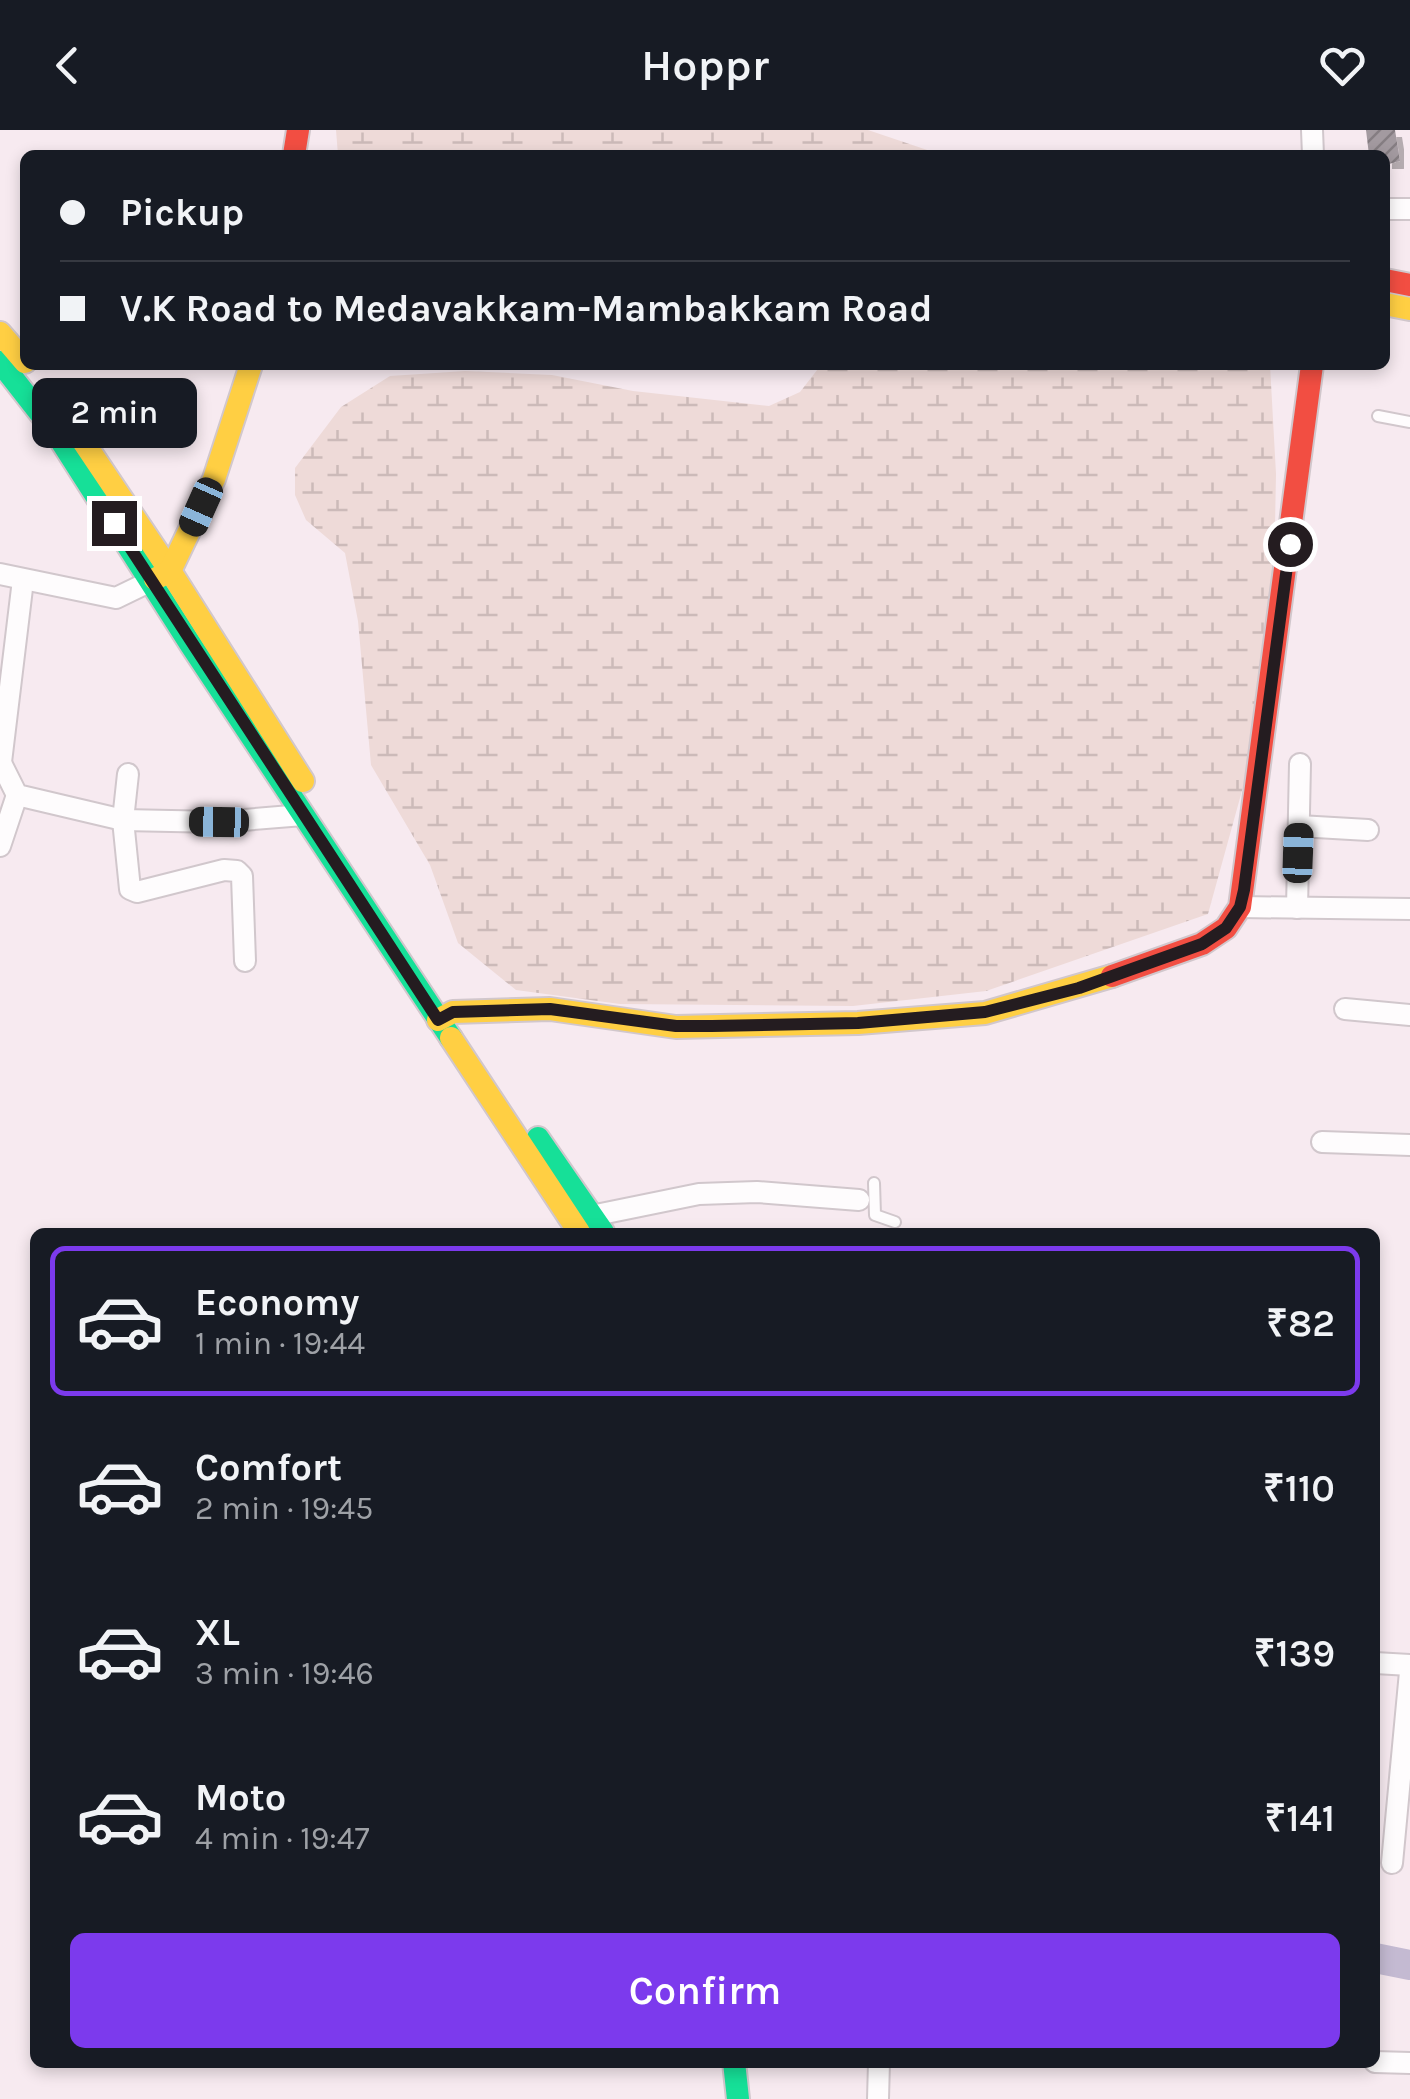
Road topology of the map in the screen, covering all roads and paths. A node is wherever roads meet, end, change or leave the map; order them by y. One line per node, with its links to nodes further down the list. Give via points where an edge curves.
1 (0, 333): 2 (street)
2 (20, 356)
3 (0, 362): 10 (street)
4 (31, 370): 10 (street, via 75,426)
5 (249, 370): 10 (street, via 214,479)
6 (1311, 370): 21 (street)
7 (1378, 416): 8 (lane)
8 (1410, 422)
9 (0, 574): 11 (street)
10 (160, 576): 11 (street, via 116,598); 16 (street); 27 (street)
11 (23, 580): 12 (street)
12 (1, 762): 15 (street)
13 (1300, 764): 18 (street)
14 (128, 774): 17 (street)
15 (17, 795): 17 (street); 20 (street)
16 (303, 815): 17 (street); 27 (street)
17 (123, 820): 24 (street, via 127,881 137,892 224,870 240,873)
18 (1299, 826): 19 (street); 22 (street)
19 (1368, 830)
20 (0, 846)
21 (1240, 907): 22 (street); 27 (street, via 1226,928 1202,944 1041,999 966,1015 676,1026 568,1010)
22 (1296, 908): 23 (street)
23 (1410, 909)
24 (245, 961)
25 (1345, 1009): 26 (street)
26 (1410, 1015)
27 (446, 1016): 33 (street)
28 (1322, 1142): 29 (street)
29 (1410, 1144)
30 (874, 1183): 31 (lane)
31 (867, 1201): 32 (lane, via 875,1215); 33 (street, via 699,1194)
32 (894, 1222)
33 (591, 1227)
34 (1380, 1664): 35 (street)
35 (1410, 1669): 37 (street)
36 (1380, 1803): 37 (street)
37 (1398, 1803): 38 (street)
38 (1392, 1863)
39 (1380, 2062): 40 (street)
40 (1410, 2063)
41 (735, 2068): 44 (street)
42 (754, 2068): 45 (street)
43 (879, 2068): 46 (street)
44 (738, 2099)
45 (757, 2099)
46 (878, 2099)

